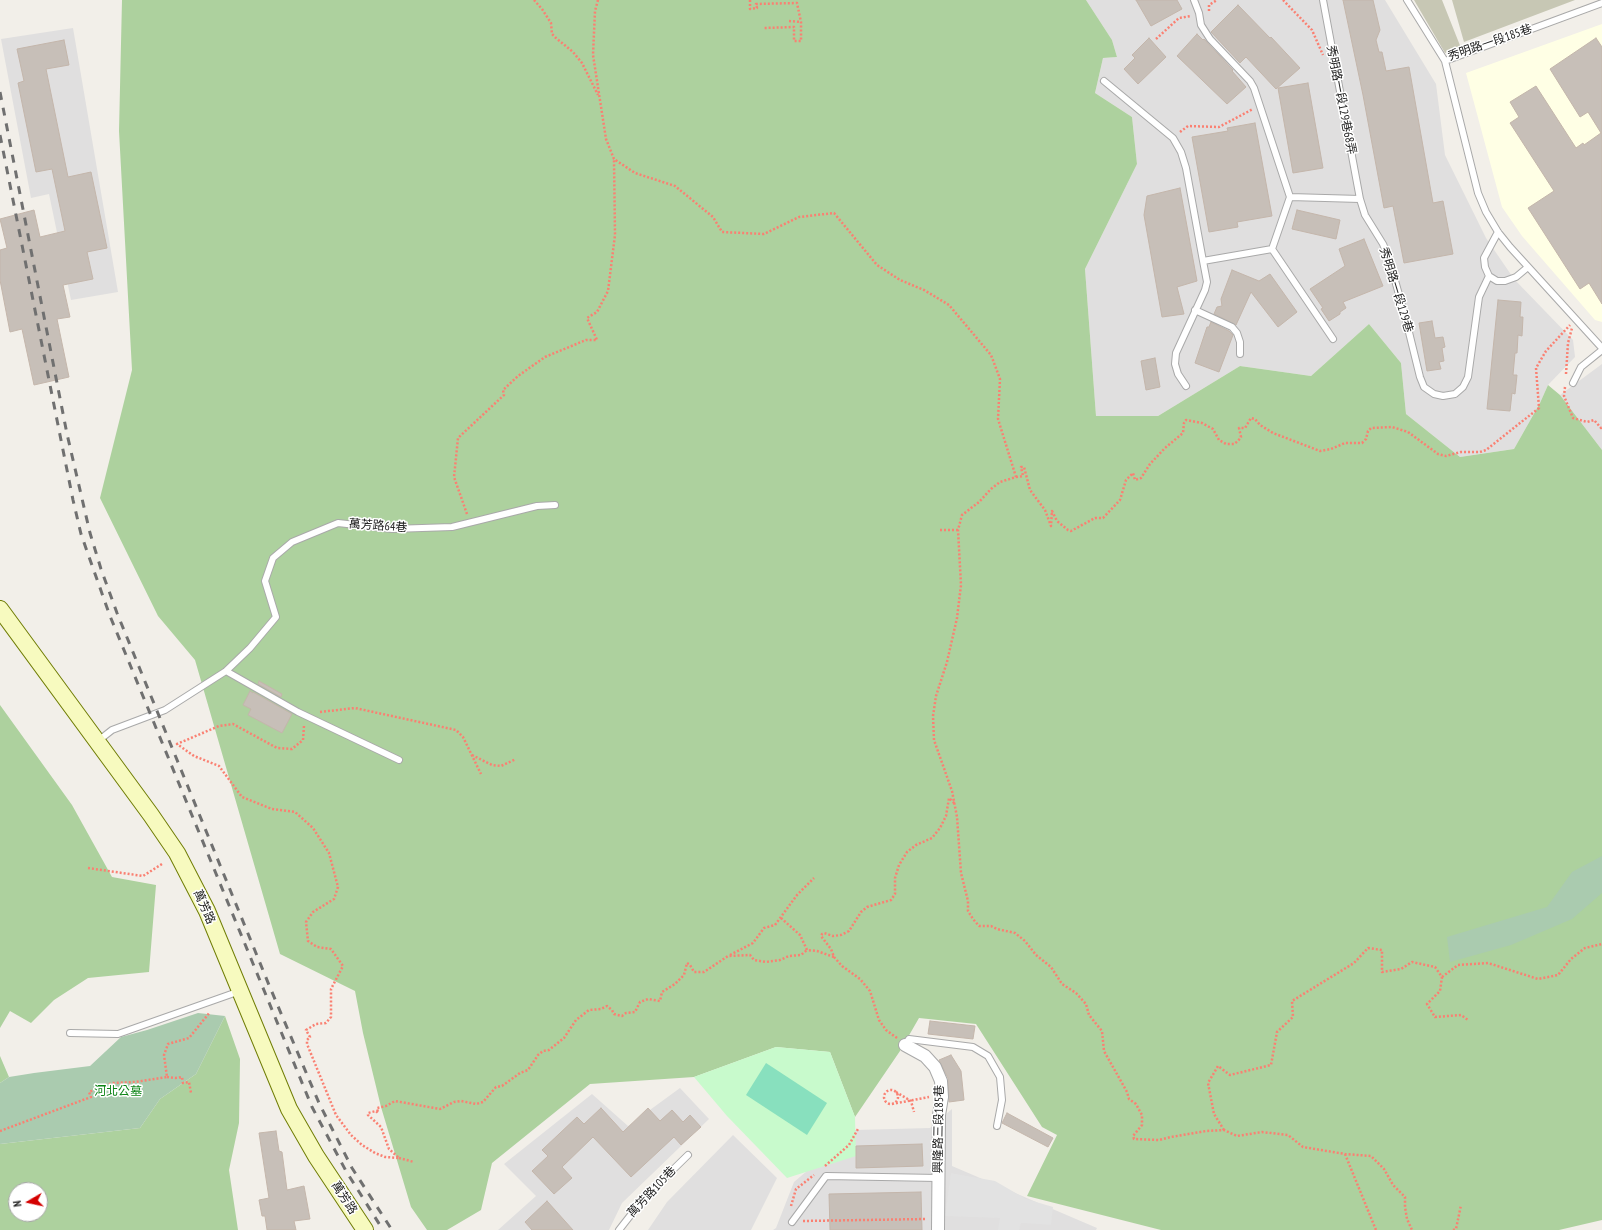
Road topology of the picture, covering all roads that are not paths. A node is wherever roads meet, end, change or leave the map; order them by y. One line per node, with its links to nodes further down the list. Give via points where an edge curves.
1 (1194, 0): 7 (lane, via 1201,25 1210,39 1250,81)
2 (1323, 0): 8 (lane, 秀明路一段129巷68弄)
3 (1408, 0): 5 (lane, 秀明路一段185巷)
4 (1602, 3): 5 (lane, 秀明路一段185巷)
5 (1445, 61): 9 (lane, via 1478,192)
6 (1104, 81): 11 (lane, via 1174,138 1186,168)
7 (1290, 197): 8 (lane); 10 (lane)
8 (1360, 200): 13 (lane, 秀明路一段129巷, via 1365,215 1388,256 1420,377 1424,387 1434,394 1455,394 1463,387 1468,377 1479,297)
9 (1498, 232): 12 (lane); 13 (lane, via 1484,258 1484,267)
10 (1272, 249): 11 (lane); 15 (lane)
11 (1203, 261): 14 (lane, via 1207,282)
12 (1528, 267): 13 (lane, via 1516,277 1505,281 1497,281); 16 (lane)
13 (1489, 276)
14 (1196, 310): 17 (lane, via 1232,327 1240,342); 19 (lane, via 1176,353 1175,364 1178,374)
15 (1333, 339)
16 (1602, 349): 18 (lane, via 1581,367)
17 (1240, 354)
18 (1573, 383)
19 (1186, 386)
20 (555, 505): 22 (lane, 萬芳路64巷, via 537,506 452,527 392,529 338,523 292,542 274,558 265,581 276,617)
21 (0, 609): 23 (street, 萬芳路)
22 (226, 672): 23 (lane, 萬芳路64巷, via 165,710 112,730); 24 (lane, via 298,712)
23 (97, 742): 25 (street, 萬芳路, via 177,853 207,911)
24 (399, 760)
25 (240, 991): 26 (lane, via 118,1034); 32 (street, 萬芳路, via 289,1109 316,1156)
26 (70, 1033)
27 (905, 1045): 28 (lane, via 909,1039 973,1047 988,1056 1000,1077 1002,1100); 30 (street, 興隆路三段185巷, via 925,1056 935,1067 940,1081 942,1097 938,1115)
28 (996, 1126)
29 (688, 1155): 33 (lane, 萬芳路105巷, via 644,1198)
30 (938, 1178): 31 (lane, via 826,1176); 34 (street, 興隆路三段185巷)
31 (792, 1222)
32 (365, 1230)
33 (619, 1230)
34 (938, 1230)

